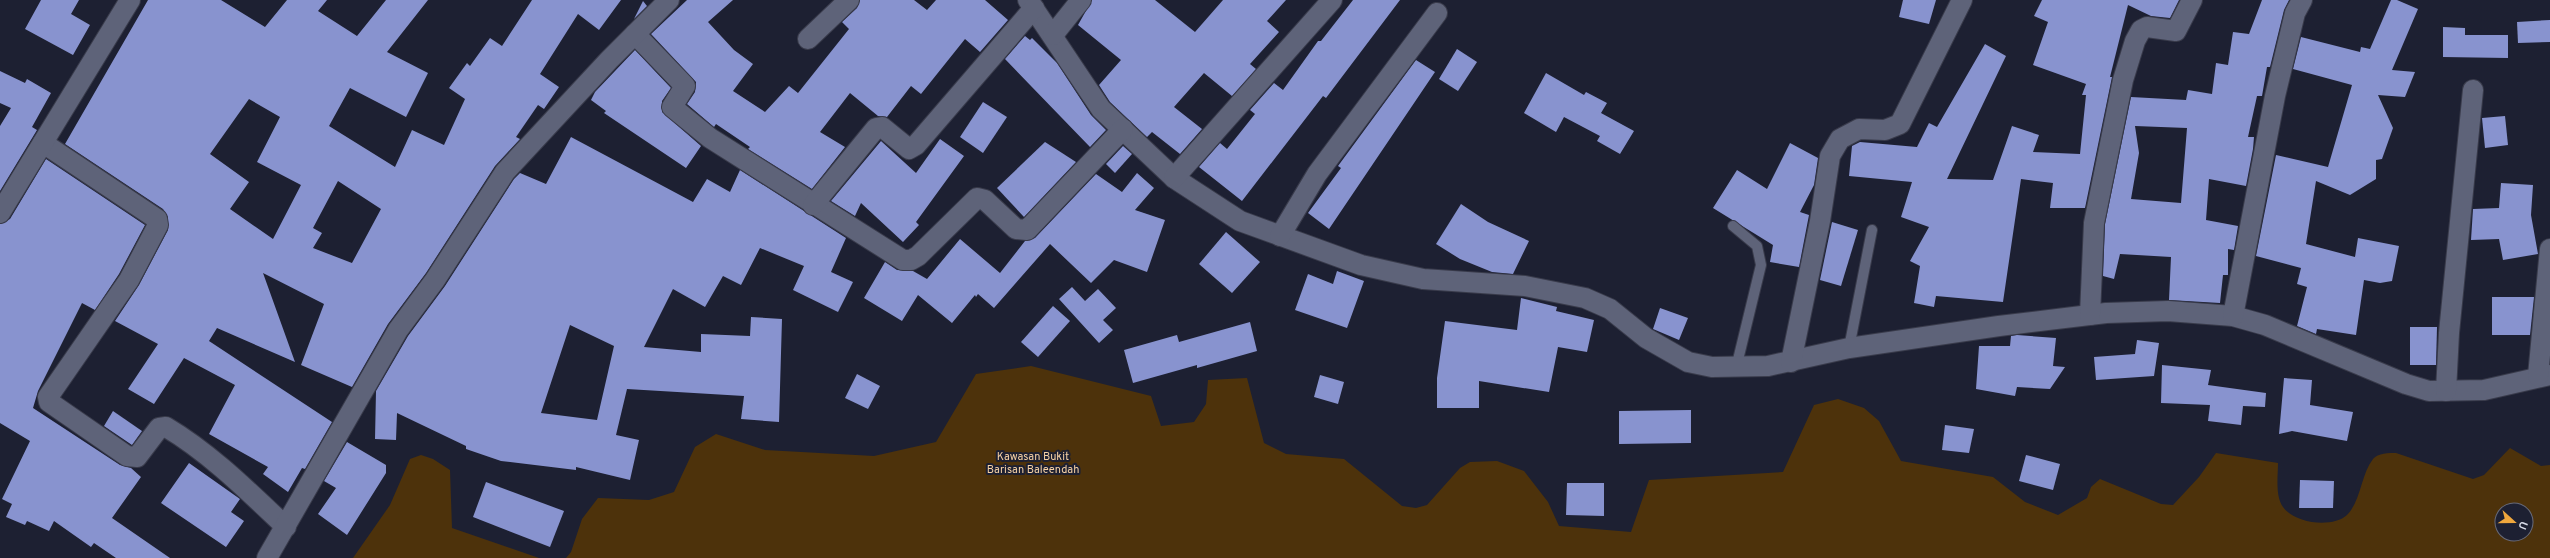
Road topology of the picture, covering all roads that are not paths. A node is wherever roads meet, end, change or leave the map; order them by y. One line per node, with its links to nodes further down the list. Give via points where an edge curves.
1 (130, 0): 16 (street)
2 (849, 0): 13 (street)
3 (1081, 0): 12 (street)
4 (1332, 0): 17 (street)
5 (1962, 0): 27 (street, via 1900,124 1885,130 1859,129 1840,139 1830,156 1820,221)
6 (2192, 0): 24 (street, via 2176,31 2147,27 2141,30 2135,41 2120,94 2094,223)
7 (2302, 0): 25 (street, via 2295,13 2275,96)
8 (663, 2): 11 (street)
9 (1031, 4): 12 (street); 18 (street, via 916,145 910,149 882,127 876,128)
10 (1437, 13): 22 (street, via 1317,174)
11 (635, 34): 18 (street, via 685,86 672,107 710,138); 31 (street, via 505,172 435,280 398,330)
12 (1053, 35): 15 (street, via 1101,109)
13 (808, 40)
14 (2473, 90): 30 (street)
15 (1123, 129): 17 (street); 18 (street, via 1027,230 1016,229 985,200 977,198 911,260 903,260)
16 (43, 143): 19 (street); 31 (street, via 157,220 158,225 129,280 48,397 49,402 127,456 137,457 160,428 166,427 242,485)
17 (1174, 178): 22 (street, via 1240,221)
18 (813, 205)
19 (0, 213)
20 (1733, 226): 28 (lane, via 1757,246 1761,265)
21 (1872, 230): 26 (lane)
22 (1280, 236): 28 (street, via 1361,265 1423,279 1525,286 1585,298 1610,309 1646,338 1688,362)
23 (2550, 249): 29 (street)
24 (2090, 315): 25 (street, via 2168,311); 26 (street)
25 (2232, 316): 30 (street, via 2265,325 2406,384 2429,391)
26 (1849, 348): 27 (street)
27 (1791, 362): 28 (street)
28 (1736, 368)
29 (2544, 376): 30 (street, via 2484,390)
30 (2446, 391)
31 (286, 527): 32 (street)
32 (267, 558)

